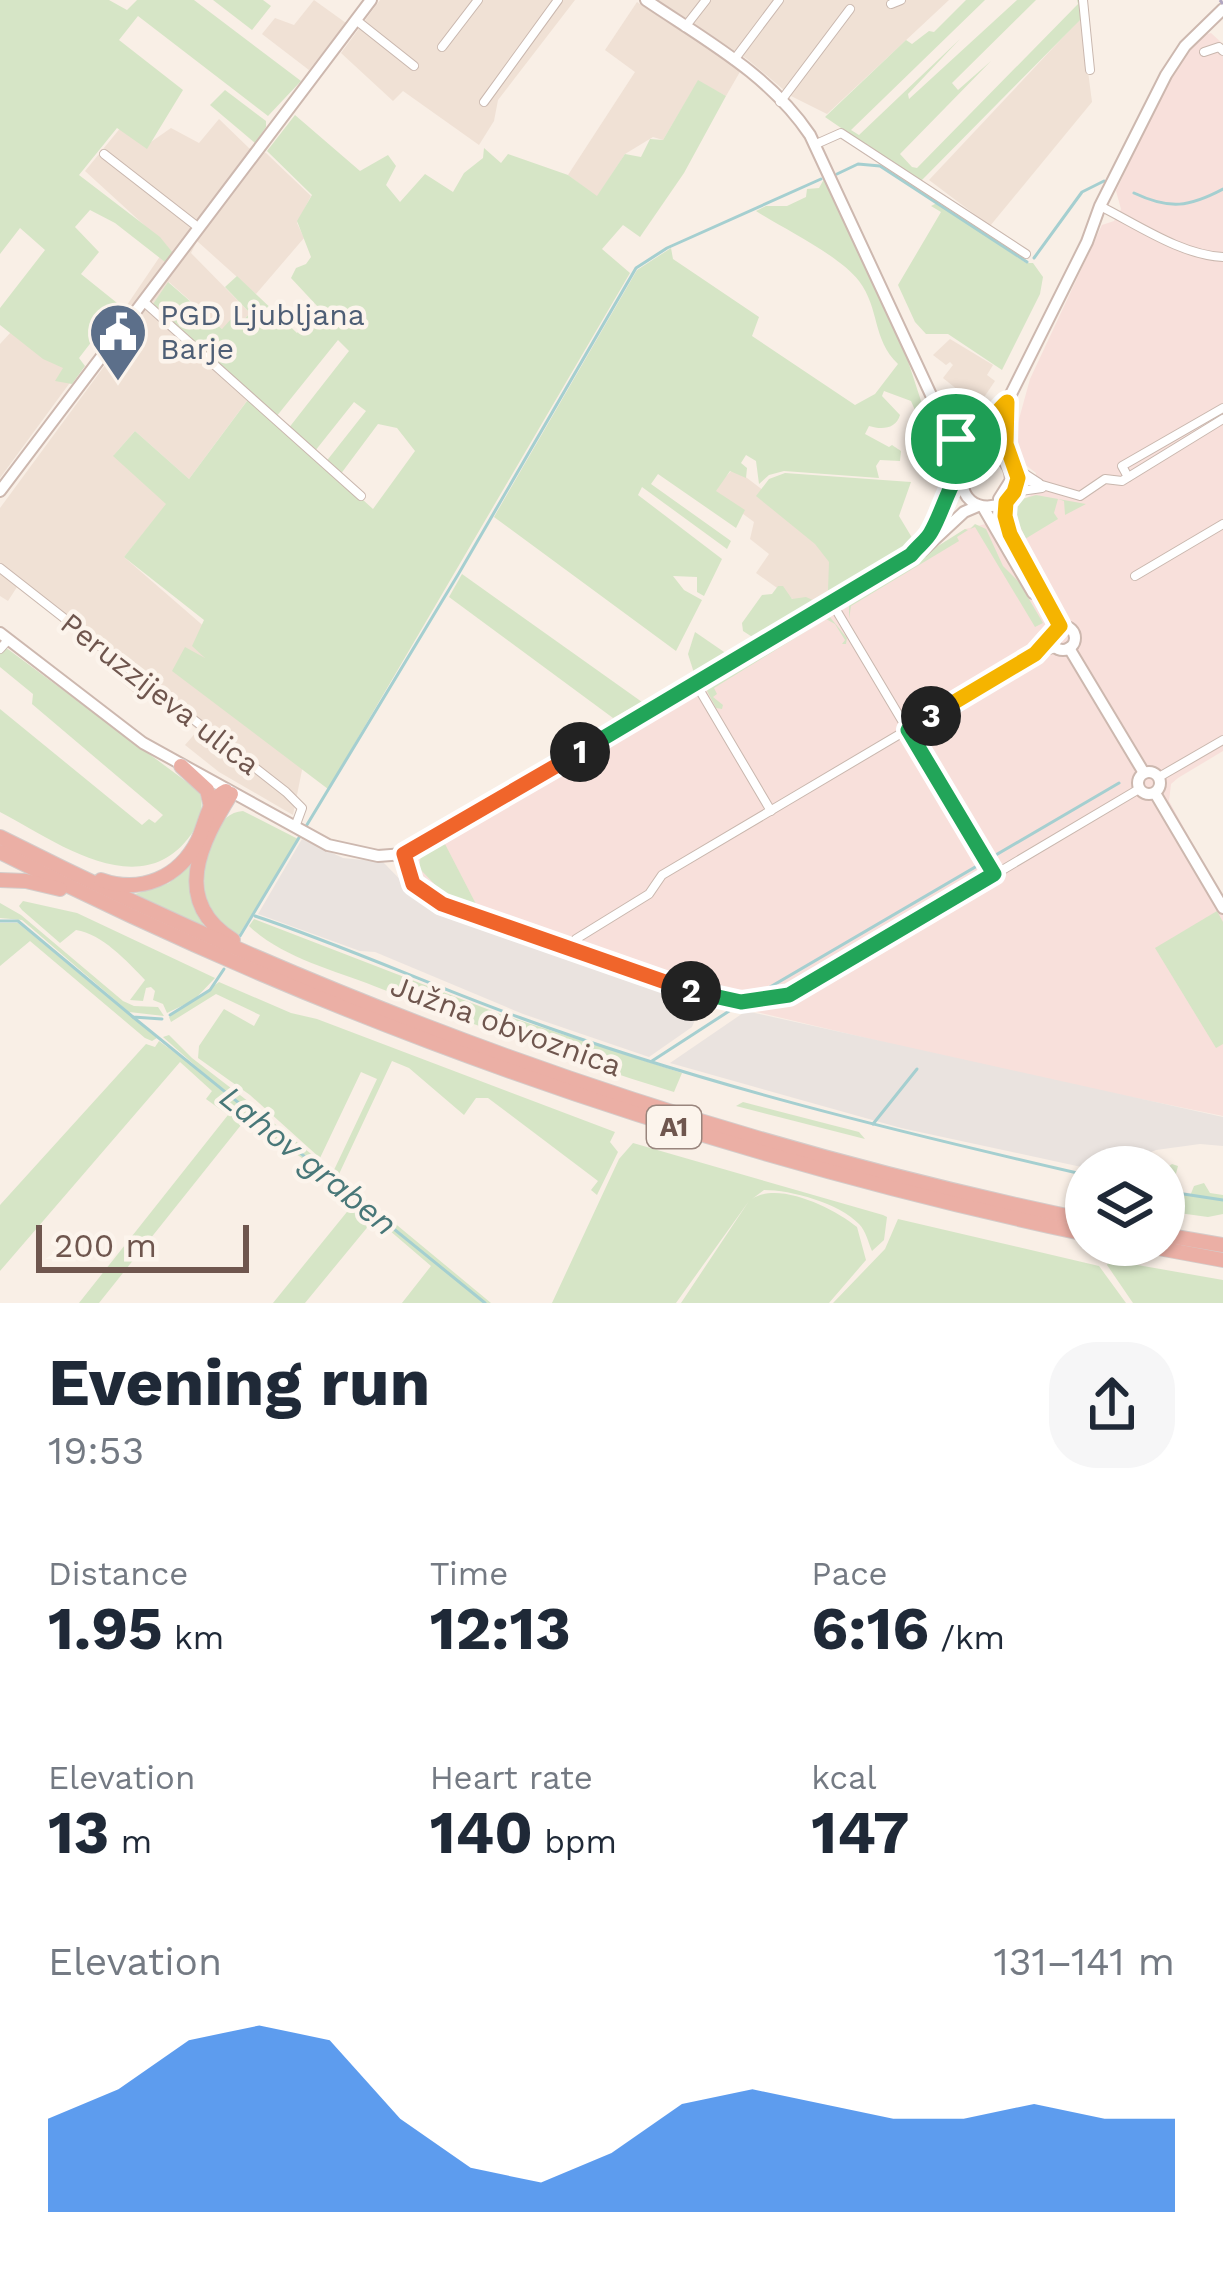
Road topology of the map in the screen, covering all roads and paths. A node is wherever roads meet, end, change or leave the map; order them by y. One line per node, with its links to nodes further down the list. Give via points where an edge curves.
1 (371, 0): 12 (street)
2 (478, 0): 14 (street)
3 (558, 0): 21 (street)
4 (646, 0): 13 (street)
5 (706, 0): 13 (street)
6 (779, 0): 17 (street)
7 (901, 0): 9 (street)
8 (1083, 0): 19 (street)
9 (891, 4)
10 (850, 9): 20 (street)
11 (1223, 9): 24 (street, via 1166,75)
12 (356, 20): 18 (street); 25 (street)
13 (685, 27): 17 (street)
14 (442, 47)
15 (1223, 51): 16 (street)
16 (1204, 52)
17 (734, 60): 20 (street)
18 (414, 66)
19 (1090, 70)
20 (782, 100): 22 (street)
21 (484, 102)
22 (813, 145): 26 (street, via 842,134); 34 (street)
23 (104, 154): 25 (street)
24 (1100, 206): 27 (street); 29 (street)
25 (199, 228): 28 (street)
26 (1026, 254)
27 (1223, 257)
28 (143, 301): 43 (street); 44 (street)
29 (1007, 402): 32 (street); 37 (street); 39 (street)
30 (1223, 408): 33 (street)
31 (1223, 419): 33 (street)
32 (992, 424): 34 (street, via 970,436); 37 (street)
33 (1199, 428): 35 (street); 36 (street)
34 (949, 434): 37 (street); 38 (street)
35 (1173, 437): 36 (street); 40 (street, via 1122,466)
36 (1172, 450): 40 (street)
37 (986, 455): 38 (street); 39 (street)
38 (963, 467): 41 (street); 46 (street); 48 (street)
39 (1015, 473): 42 (street); 45 (street)
40 (1128, 477): 42 (street, via 1105,479 1080,496)
41 (962, 488): 46 (street); 48 (street)
42 (1045, 488): 45 (street)
43 (0, 491)
44 (361, 496)
45 (1004, 500): 46 (street); 53 (street, via 999,517)
46 (976, 503): 49 (street); 53 (street)
47 (1223, 524): 51 (street)
48 (932, 531): 49 (street)
49 (911, 555): 52 (street)
50 (0, 568): 66 (street, Peruzzijeva ulica, via 286,792 302,808)
51 (1135, 576)
52 (832, 603): 55 (street); 56 (street)
53 (1058, 638): 56 (street); 59 (street)
54 (3, 641): 58 (street)
55 (696, 684): 65 (street); 69 (street)
56 (908, 730): 65 (street); 71 (street)
57 (1223, 740): 60 (street)
58 (181, 766): 62 (street); 64 (highway, via 207,790)
59 (1144, 773): 60 (street); 61 (street)
60 (1160, 777): 63 (street)
61 (1139, 789): 63 (street); 71 (street)
62 (228, 792): 64 (highway); 66 (street); 76 (highway, via 197,865 208,917 230,939)
63 (1155, 793): 74 (street)
64 (211, 807): 70 (highway, via 184,861 153,882 112,884)
65 (771, 811): 75 (street, via 662,875 650,894 576,939)
66 (300, 830): 69 (street, via 348,853)
67 (0, 837): 70 (highway, Južna obvoznica / A1)
68 (0, 851): 73 (highway, Južna obvoznica / A1)
69 (404, 854): 75 (street, via 413,884 427,895)
70 (49, 861): 76 (highway, Južna obvoznica / A1)
71 (994, 874): 75 (street, via 777,999 730,1001)
72 (0, 880): 73 (highway, via 45,884)
73 (111, 906): 78 (highway, Južna obvoznica / A1, via 346,1011 548,1086 880,1187)
74 (1223, 908)
75 (571, 951)
76 (378, 1009): 77 (highway, Južna obvoznica / A1, via 759,1140)
77 (1065, 1215)
78 (1065, 1229)
79 (1185, 1239): 80 (highway)
80 (1223, 1245)
81 (1185, 1252): 82 (highway)
82 (1223, 1259)

